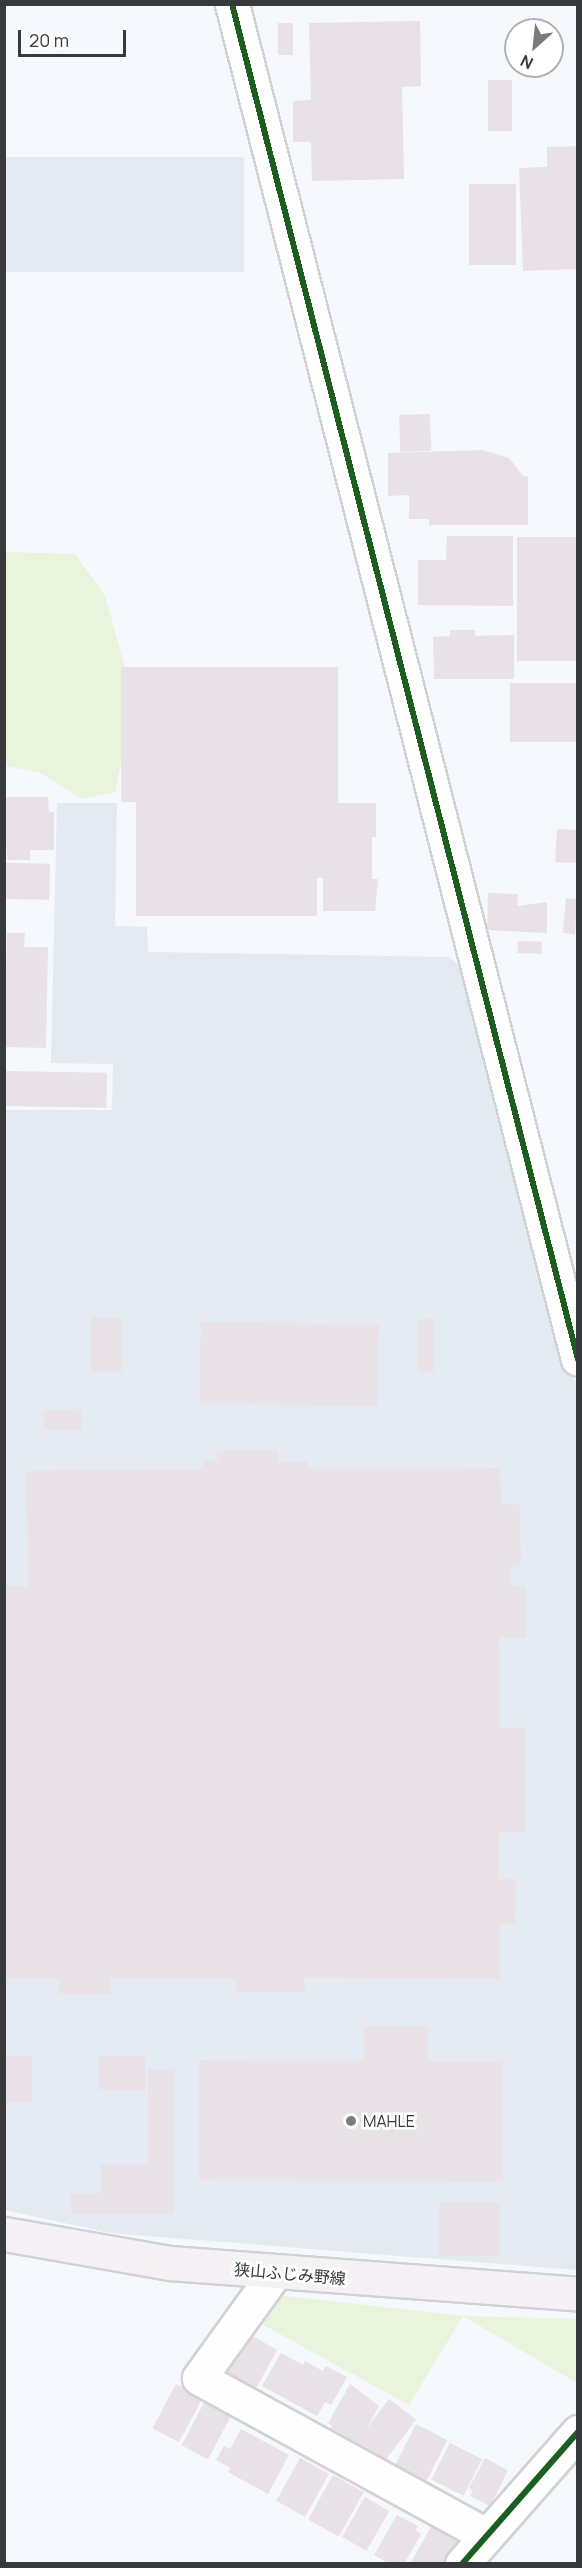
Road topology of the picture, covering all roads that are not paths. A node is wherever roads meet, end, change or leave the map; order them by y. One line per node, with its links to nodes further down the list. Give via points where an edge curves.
1 (232, 4): 2 (street)
2 (578, 1359)
3 (4, 2234): 4 (main road, 狭山ふじみ野線, via 73,2249)
4 (273, 2274): 5 (main road, 狭山ふじみ野線); 7 (street, via 199,2378)
5 (578, 2294)
6 (578, 2432): 7 (street)
7 (486, 2535): 8 (street)
8 (462, 2564)

